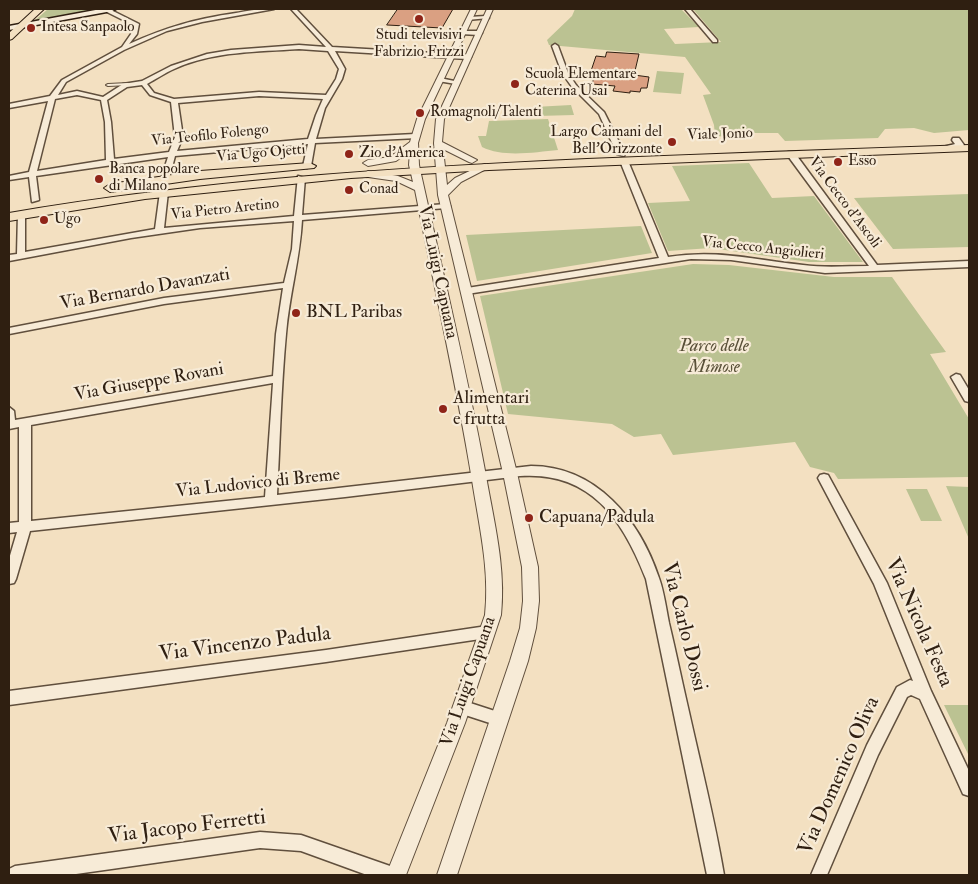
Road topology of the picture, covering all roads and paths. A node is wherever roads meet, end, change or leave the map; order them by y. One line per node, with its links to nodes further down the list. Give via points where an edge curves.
1 (28, 9): 11 (main road)
2 (40, 9): 12 (main road)
3 (109, 9): 12 (main road); 19 (street, via 136,24 133,36)
4 (271, 9): 19 (street, via 182,25)
5 (293, 9): 18 (street)
6 (474, 9): 10 (street)
7 (490, 9): 9 (street)
8 (687, 9): 16 (street)
9 (486, 18): 10 (street); 14 (street)
10 (468, 20): 13 (street)
11 (9, 26): 12 (main road)
12 (21, 26): 15 (main road)
13 (462, 33): 14 (street); 20 (street)
14 (479, 34): 21 (street)
15 (9, 37)
16 (715, 42)
17 (555, 46): 40 (street, via 565,74 602,113)
18 (330, 48): 20 (street); 24 (street, via 223,53 173,66); 27 (street, via 342,71)
19 (122, 49): 28 (street, via 64,81)
20 (451, 56): 21 (street); 22 (street)
21 (468, 57): 23 (street)
22 (440, 80): 23 (street); 32 (street, via 426,107)
23 (456, 82): 32 (street, via 440,119)
24 (144, 83): 25 (street); 30 (street, via 152,94)
25 (128, 84): 26 (street); 29 (street)
26 (108, 85)
27 (327, 97): 30 (street, via 259,94); 34 (street)
28 (52, 98): 29 (street, via 80,92); 31 (street); 48 (street)
29 (104, 99): 42 (street)
30 (174, 101): 38 (street, via 180,133)
31 (9, 106)
32 (426, 138): 34 (street, Via Teofilo Folengo); 41 (street); 43 (street); 45 (street); 47 (street)
33 (969, 139): 35 (main road, Viale Jonio)
34 (310, 140): 38 (street, Via Teofilo Folengo); 44 (street)
35 (956, 140): 37 (street, via 960,145); 40 (main road, Viale Jonio)
36 (969, 148): 37 (main road, Viale Jonio)
37 (946, 149): 39 (main road, Viale Jonio)
38 (172, 154): 42 (street, Via Teofilo Folengo); 51 (street)
39 (791, 154): 40 (main road, Viale Jonio); 64 (street, Via Cecco d'Ascoli)
40 (622, 157): 41 (main road, Viale Jonio); 46 (main road, Viale Jonio); 62 (street)
41 (472, 160): 43 (main road, Viale Jonio)
42 (110, 161): 48 (street, Via Teofilo Folengo)
43 (439, 165): 45 (main road); 46 (main road, Viale Jonio); 55 (street)
44 (307, 166): 47 (main road, Via Ugo Ojetti); 51 (main road, Via Ugo Ojetti)
45 (414, 166): 47 (main road); 53 (street)
46 (485, 167): 55 (street, via 458,180)
47 (368, 169): 50 (main road, Via Ugo Ojetti); 53 (street, via 398,179)
48 (32, 174): 49 (street, Via Teofilo Folengo); 54 (street)
49 (9, 178)
50 (301, 178): 52 (main road, Via Ugo Ojetti); 58 (street)
51 (165, 179): 54 (main road, Via Ugo Ojetti)
52 (164, 192): 57 (main road, Via Ugo Ojetti); 59 (street)
53 (421, 197): 55 (street, Via Luigi Capuana); 58 (street, Via Pietro Aretino); 75 (street, Via Luigi Capuana, via 460,375)
54 (35, 200): 56 (main road, Via Ugo Ojetti)
55 (444, 200): 66 (street, Via Luigi Capuana)
56 (9, 205)
57 (15, 216): 60 (street)
58 (299, 216): 59 (street, Via Pietro Aretino); 65 (street)
59 (159, 231): 60 (street, Via Pietro Aretino)
60 (21, 256): 61 (street, Via Pietro Aretino)
61 (9, 258)
62 (664, 259): 64 (street, Via Cecco Angiolieri, via 714,255 813,269); 66 (street, Via Cecco Angiolieri)
63 (969, 264): 64 (street, Via Cecco Angiolieri)
64 (875, 268)
65 (288, 285): 67 (street, Via Bernardo Davanzati, via 157,302); 69 (street)
66 (467, 291): 74 (street, Via Luigi Capuana)
67 (9, 330)
68 (956, 377): 70 (street)
69 (279, 378): 72 (street, Via Giuseppe Rovani); 77 (street)
70 (969, 398)
71 (9, 411): 73 (street)
72 (25, 422): 73 (street, Via Giuseppe Rovani); 78 (street)
73 (10, 425)
74 (510, 473): 75 (street, Via Ludovico di Breme); 85 (street, Via Luigi Capuana, via 530,568 532,601 528,628); 91 (street, Via Carlo Dossi, via 557,473 591,488 612,506 640,552 653,579 661,611)
75 (478, 477): 77 (street, Via Ludovico di Breme); 81 (street, Via Luigi Capuana, via 496,587 494,610)
76 (824, 478): 82 (street, Via Nicola Festa, via 880,583)
77 (271, 500): 78 (street, Via Ludovico di Breme)
78 (25, 527): 79 (street, Via Ludovico di Breme); 80 (street)
79 (9, 528)
80 (9, 580)
81 (487, 632): 83 (street, Via Vincenzo Padula); 84 (street, Via Luigi Capuana)
82 (925, 694): 86 (street, Via Nicola Festa); 92 (street, Via Domenico Oliva, via 910,687 902,692 872,750)
83 (9, 698)
84 (461, 707): 85 (street); 89 (street, Via Luigi Capuana)
85 (499, 719): 90 (street, Via Luigi Capuana)
86 (969, 788)
87 (16, 875): 88 (street, Via Jacopo Ferretti, via 260,840 301,843)
88 (390, 875)
89 (396, 875)
90 (448, 875)
91 (716, 875)
92 (819, 875)

